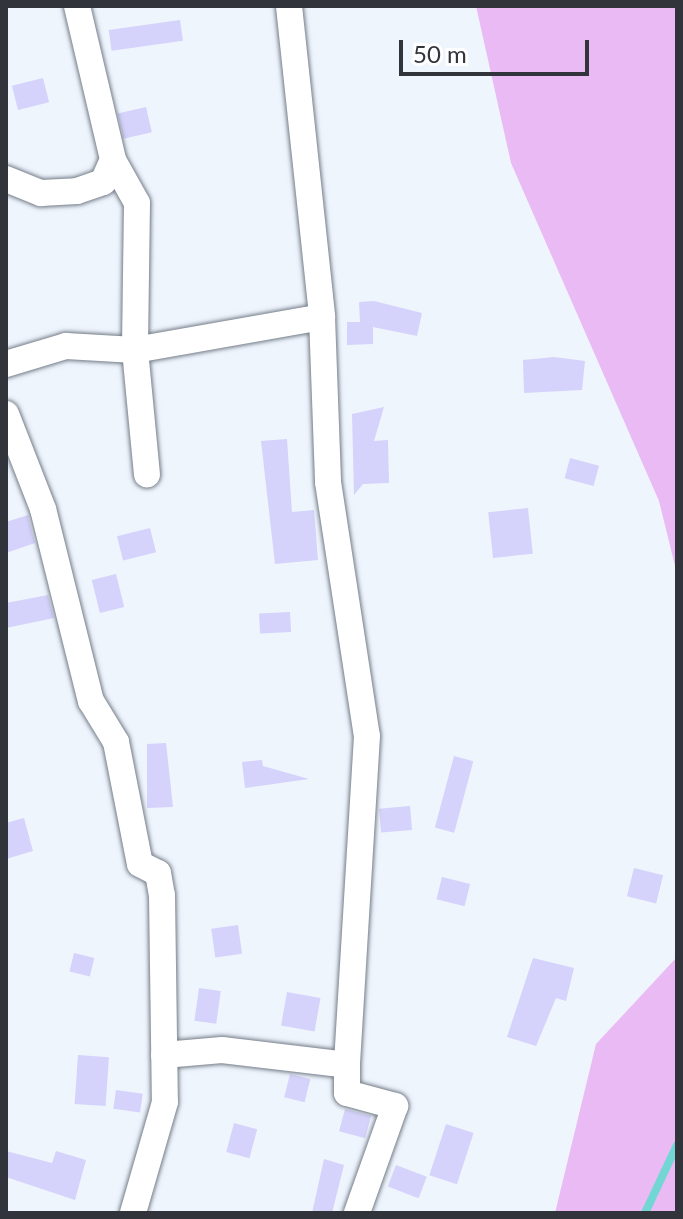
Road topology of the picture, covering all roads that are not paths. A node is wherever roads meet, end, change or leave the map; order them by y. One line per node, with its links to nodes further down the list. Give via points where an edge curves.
1 (77, 6): 3 (street)
2 (289, 6): 5 (street)
3 (113, 160): 4 (street, via 103,182 77,191 41,193); 6 (street, via 137,203)
4 (6, 179)
5 (322, 317): 6 (street); 11 (street, via 328,482 367,736)
6 (135, 350): 7 (street, via 66,346); 9 (street)
7 (6, 364)
8 (6, 414): 10 (street, via 43,509 91,701 116,742 140,864 158,873)
9 (147, 474)
10 (164, 1055): 11 (street, via 222,1050); 12 (street, via 164,1112)
11 (347, 1065): 13 (street, via 347,1093 395,1106)
12 (133, 1213)
13 (357, 1213)

